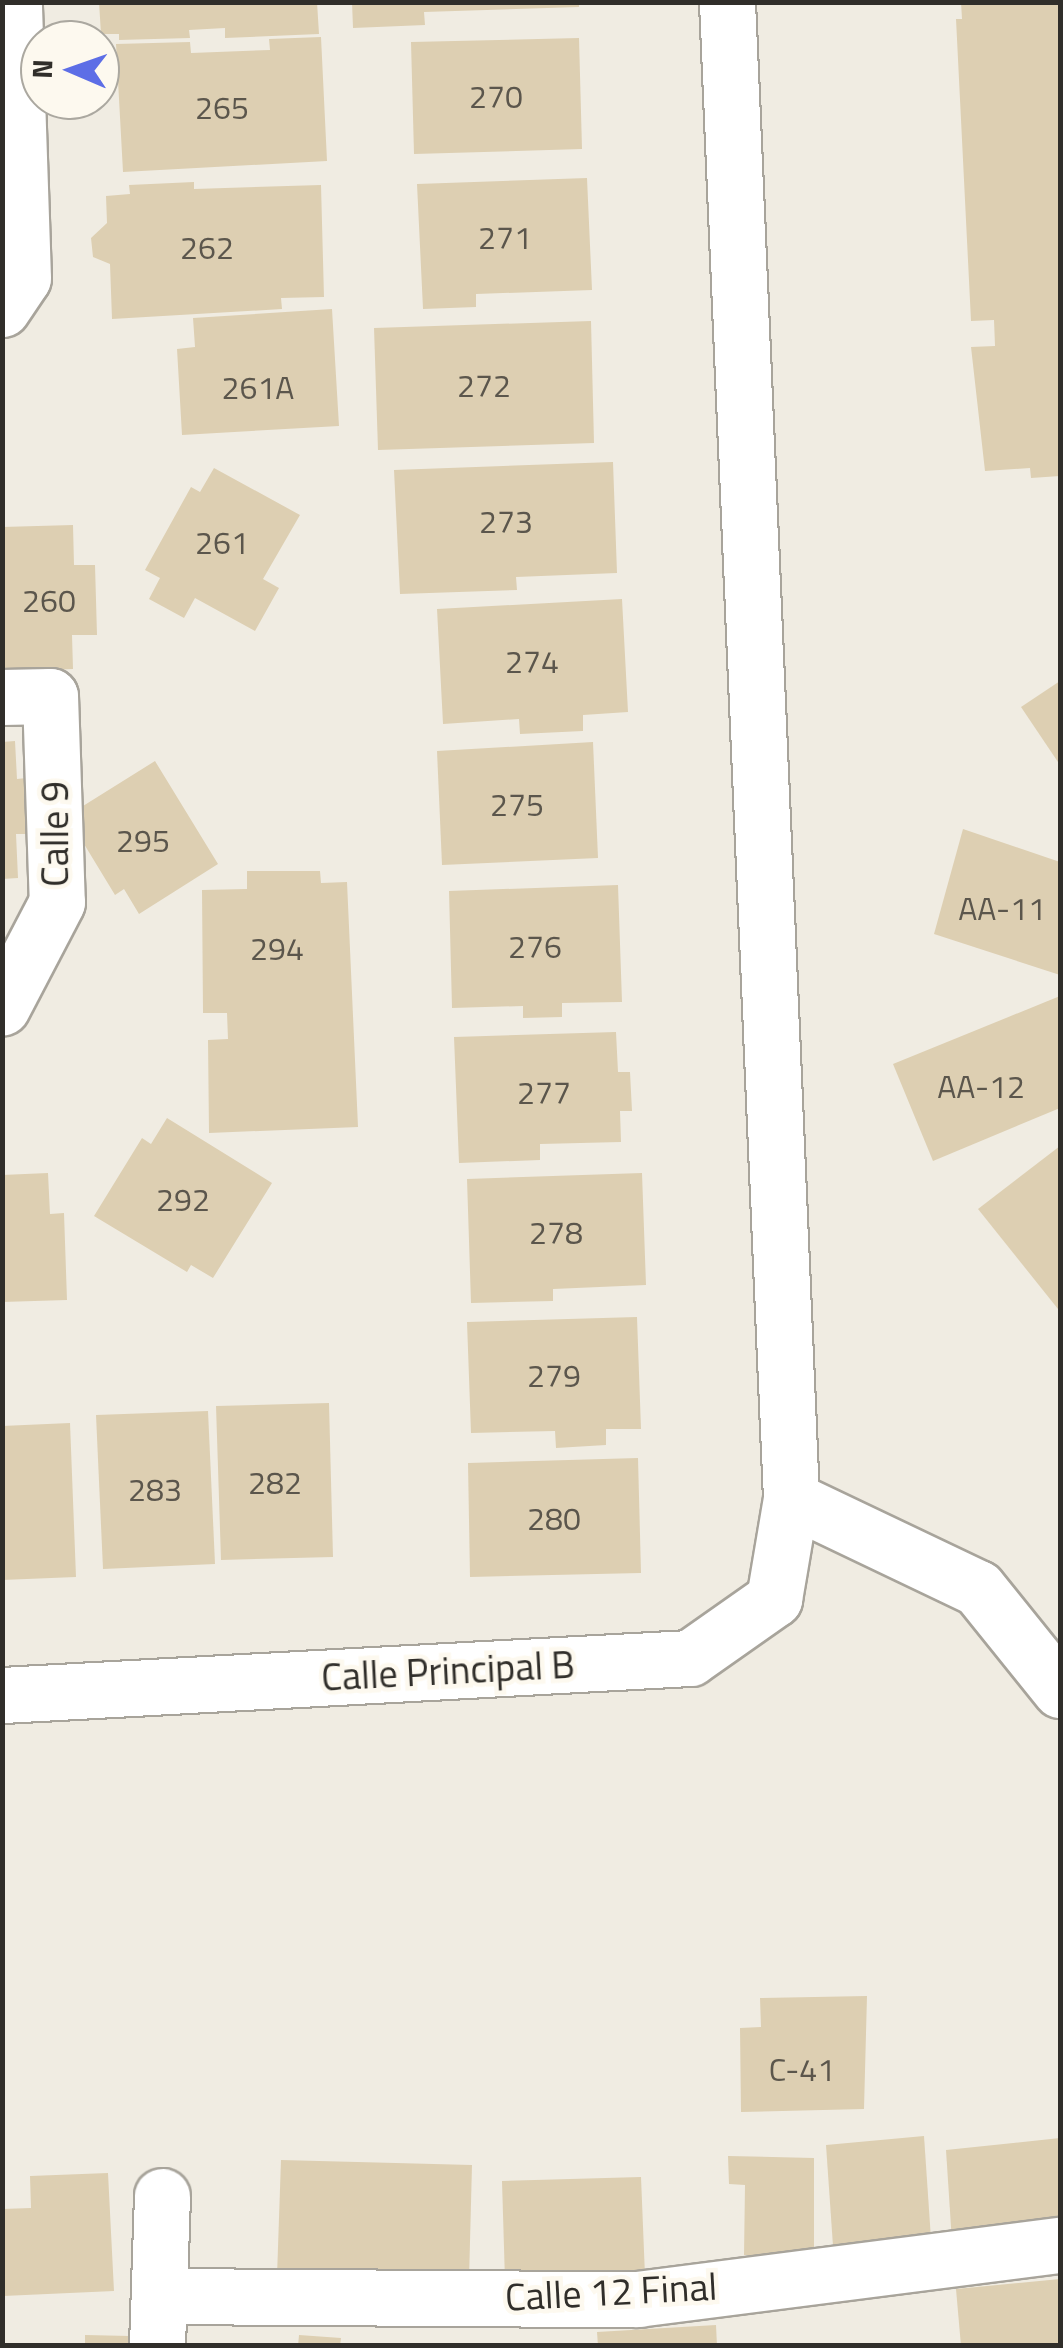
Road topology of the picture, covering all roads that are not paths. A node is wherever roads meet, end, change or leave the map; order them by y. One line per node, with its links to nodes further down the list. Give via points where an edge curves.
1 (14, 2): 3 (street, via 23,278)
2 (727, 2): 6 (street, Calle Principal B)
3 (2, 309)
4 (2, 698): 5 (street, Calle 9, via 50,696 57,902)
5 (2, 1007)
6 (790, 1498): 7 (street, via 978,1588); 8 (street, Calle Principal B, via 774,1599 690,1658)
7 (1060, 1690)
8 (2, 1695)
9 (162, 2196): 11 (street)
10 (1060, 2245): 11 (street, Calle 12 Final, via 637,2299)
11 (158, 2321)

